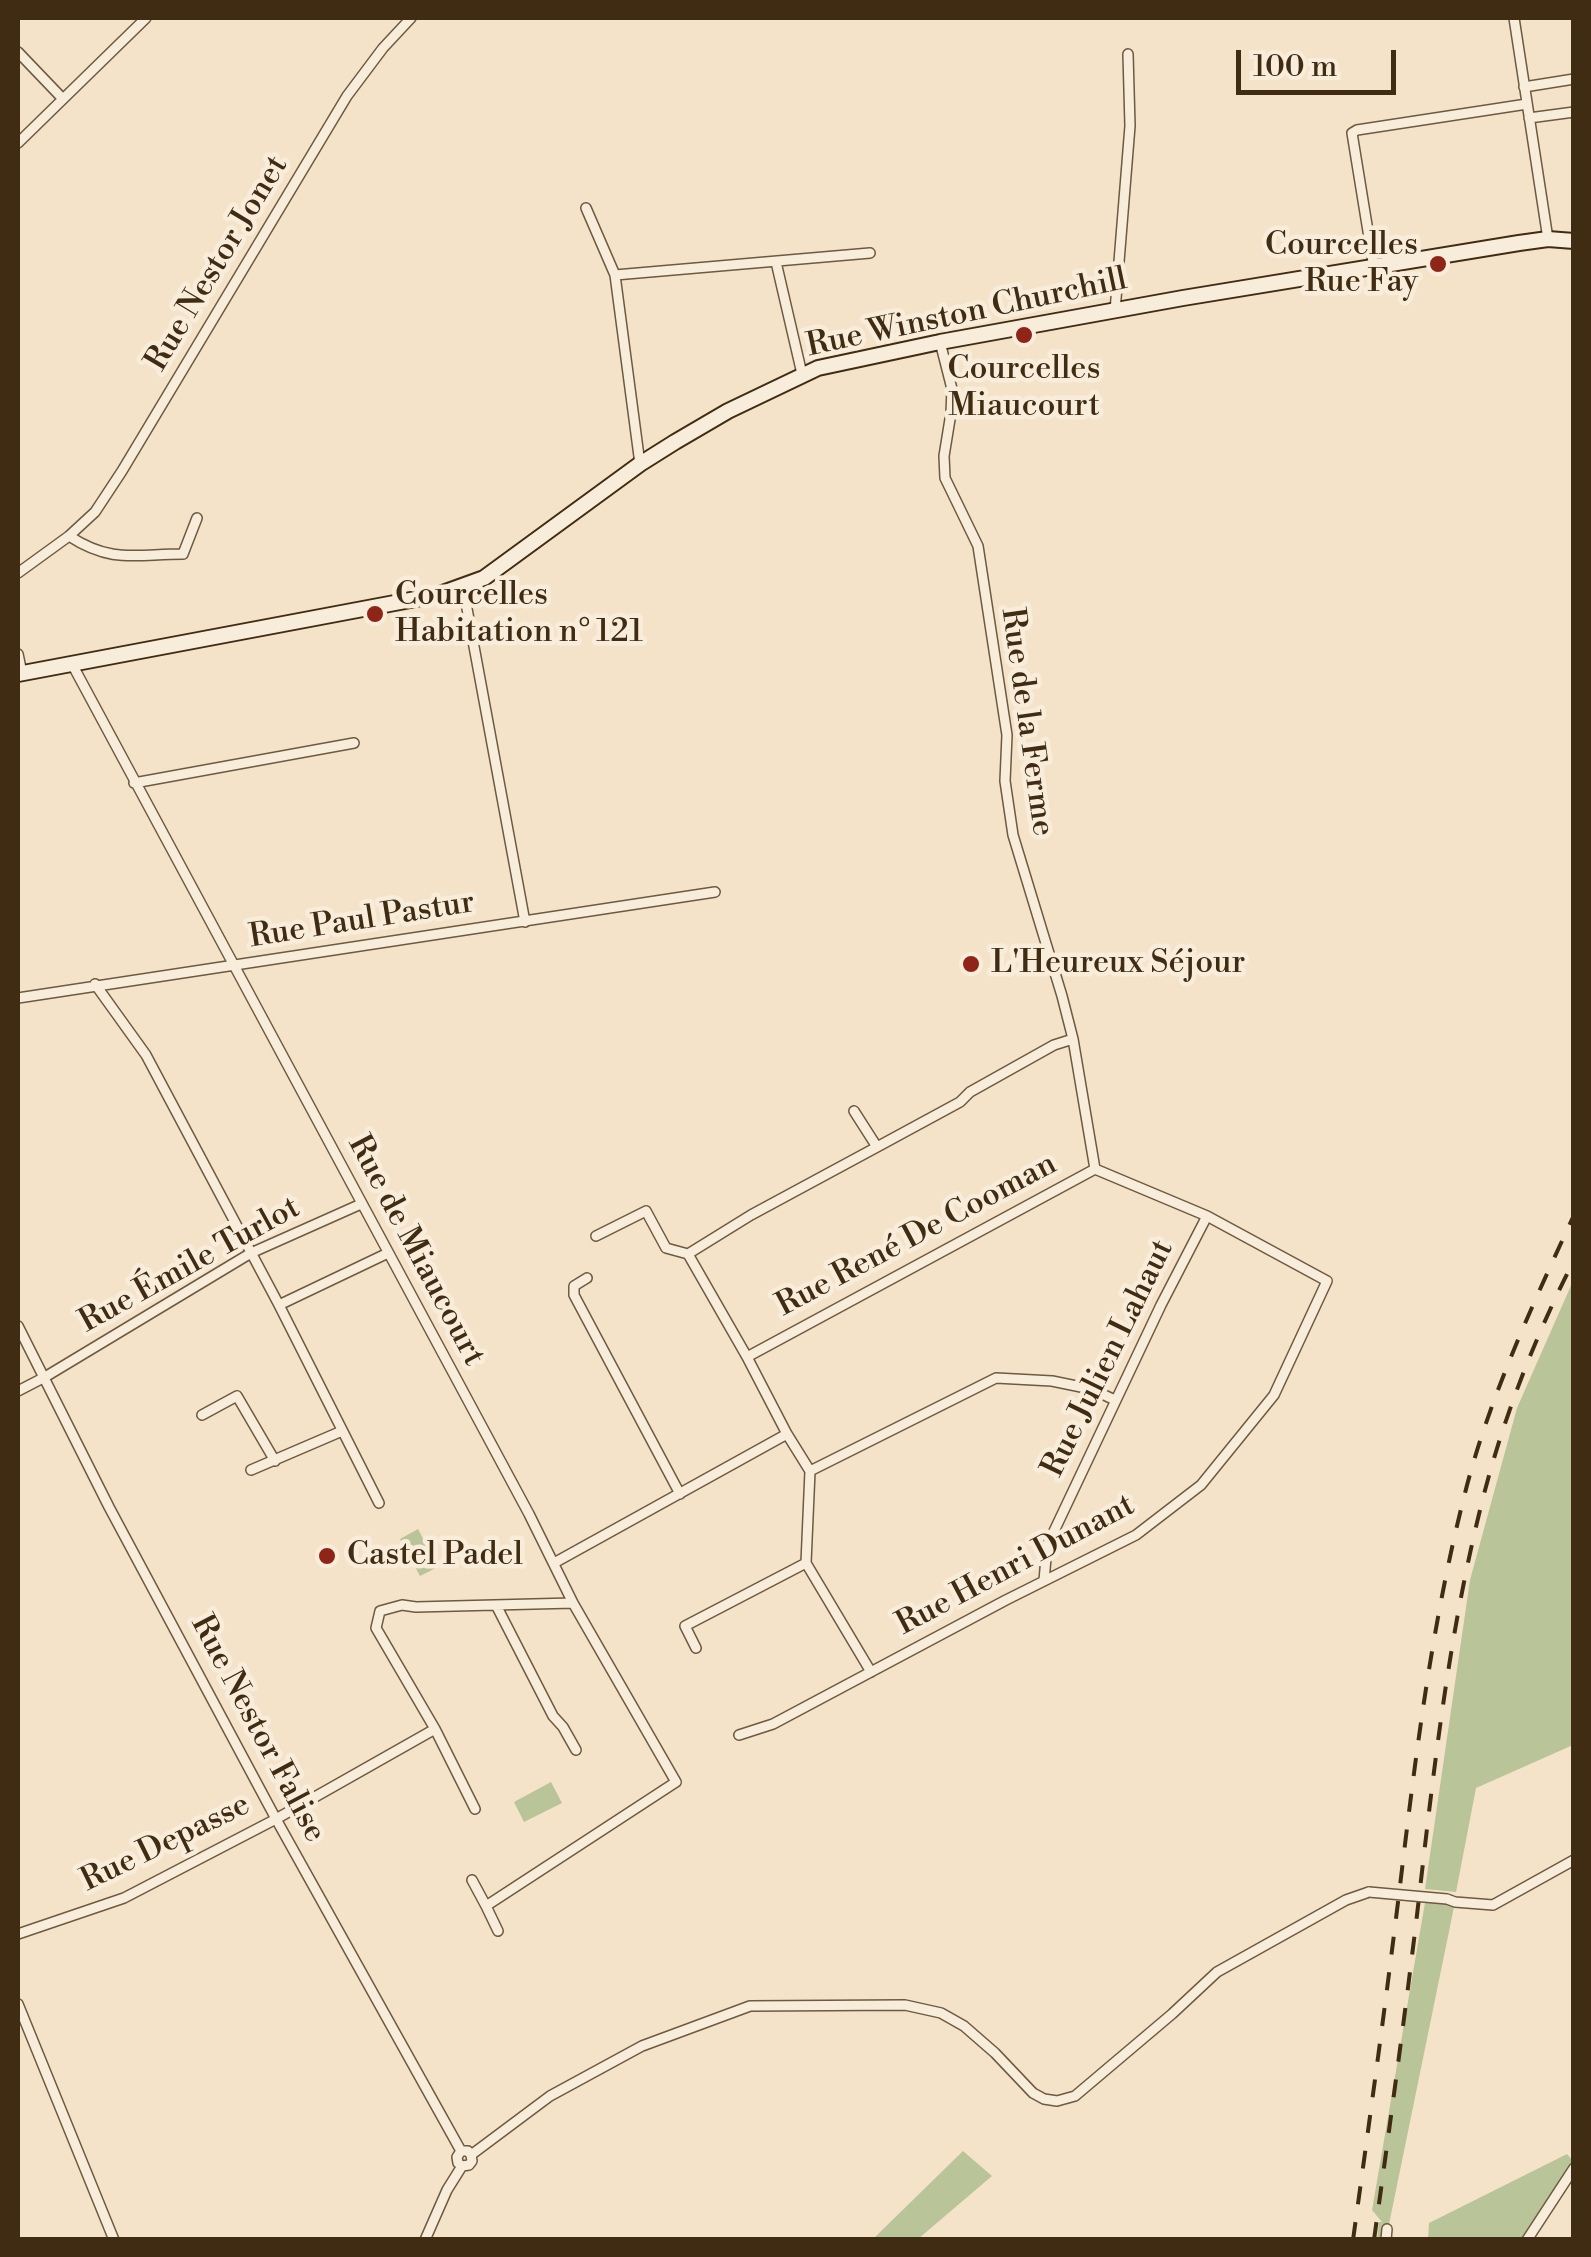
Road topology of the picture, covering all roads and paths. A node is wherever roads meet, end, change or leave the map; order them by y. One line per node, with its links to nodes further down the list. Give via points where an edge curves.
1 (146, 18): 8 (street)
2 (411, 18): 25 (street, Rue Nestor Jonet, via 347,96 122,471)
3 (1514, 18): 7 (street)
4 (18, 52): 8 (street)
5 (1128, 54): 20 (street, via 1130,126)
6 (1574, 79): 7 (street)
7 (1524, 88): 9 (street)
8 (63, 99): 12 (street)
9 (1527, 104): 11 (street); 18 (street, via 1352,133)
10 (1574, 112): 11 (street)
11 (1529, 118): 14 (street)
12 (18, 143)
13 (586, 208): 19 (street)
14 (1548, 239): 15 (main road, Rue Winston Churchill); 18 (main road, Rue Winston Churchill)
15 (1574, 241)
16 (870, 253): 17 (street)
17 (776, 262): 19 (street); 22 (street)
18 (1374, 268): 20 (main road, Rue Winston Churchill)
19 (615, 275): 23 (street)
20 (1114, 311): 21 (main road, Rue Winston Churchill)
21 (940, 342): 22 (main road, Rue Winston Churchill); 38 (street, Rue de la Ferme, via 952,389 945,478 978,546 1007,736 1013,835)
22 (802, 374): 23 (main road, Rue Winston Churchill)
23 (640, 464): 27 (main road, Rue Winston Churchill)
24 (197, 518): 25 (street, via 183,554 121,557)
25 (69, 536): 26 (street, Rue Nestor Jonet)
26 (18, 572)
27 (463, 587): 29 (main road, Rue Winston Churchill); 34 (street)
28 (18, 654): 30 (street)
29 (72, 664): 30 (main road, Rue Winston Churchill); 32 (street, Rue de Miaucourt)
30 (20, 674)
31 (354, 743): 32 (street)
32 (134, 782): 35 (street, Rue de Miaucourt)
33 (714, 892): 34 (street, Rue Paul Pastur)
34 (526, 922): 35 (street, Rue Paul Pastur)
35 (234, 966): 36 (street, Rue Paul Pastur); 42 (street, Rue de Miaucourt)
36 (95, 984): 37 (street, Rue Paul Pastur); 45 (street, via 146,1055)
37 (18, 998)
38 (1072, 1039): 40 (street); 41 (street, Rue de la Ferme)
39 (854, 1111): 40 (street)
40 (877, 1147): 47 (street)
41 (1095, 1169): 43 (street, Rue René De Cooman); 52 (street, Rue René De Cooman)
42 (361, 1204): 45 (street, Rue Émile Turlot); 46 (street, Rue de Miaucourt)
43 (1207, 1216): 49 (street, Rue René De Cooman); 55 (street, Rue Julien Lahaut)
44 (596, 1236): 47 (street, via 646,1210 666,1248)
45 (251, 1253): 50 (street); 53 (street, Rue Émile Turlot)
46 (388, 1253): 50 (street); 64 (street, Rue de Miaucourt)
47 (688, 1254): 52 (street)
48 (588, 1278): 62 (street, via 574,1286 574,1295)
49 (1326, 1281): 66 (street, Rue Henri Dunant, via 1274,1395 1202,1485 1136,1535)
50 (278, 1305): 57 (street)
51 (18, 1326): 53 (street, Rue Nestor Falise)
52 (747, 1357): 58 (street)
53 (45, 1377): 54 (street, Rue Émile Turlot); 75 (street, Rue Nestor Falise)
54 (18, 1391)
55 (1116, 1400): 61 (street, via 1056,1382 996,1378); 66 (street, Rue Julien Lahaut, via 1047,1546)
56 (202, 1415): 59 (street, via 237,1396)
57 (342, 1432): 59 (street); 63 (street)
58 (787, 1434): 61 (street); 62 (street)
59 (275, 1460): 60 (street)
60 (251, 1470)
61 (810, 1472): 65 (street)
62 (680, 1494): 64 (street)
63 (379, 1503)
64 (554, 1563): 67 (street, Rue de Miaucourt)
65 (806, 1563): 69 (street, via 685,1626); 70 (street)
66 (1044, 1581): 70 (street, Rue Henri Dunant)
67 (573, 1603): 68 (street); 78 (street, Rue de Miaucourt, via 676,1782)
68 (496, 1605): 71 (street, via 380,1611 376,1628); 73 (street)
69 (696, 1648)
70 (871, 1672): 72 (street, Rue Henri Dunant, via 773,1724)
71 (435, 1729): 74 (street); 75 (street, Rue Depasse)
72 (739, 1734)
73 (576, 1750)
74 (475, 1809)
75 (276, 1818): 80 (street, Rue Depasse, via 124,1898); 82 (street, Rue Nestor Falise)
76 (1574, 1860): 82 (street, bridge, via 1493,1904 1370,1892 1346,1900 1217,1972 1074,2096 1057,2102 1033,2093 941,2012 904,2005 750,2006 642,2046 550,2096)
77 (472, 1880): 78 (street)
78 (486, 1906): 79 (street)
79 (498, 1931)
80 (18, 1934)
81 (18, 2004): 84 (street)
82 (466, 2153): 85 (street, via 456,2160 462,2166)
83 (1574, 2168): 86 (street)
84 (114, 2240)
85 (425, 2240)
86 (1528, 2240)

